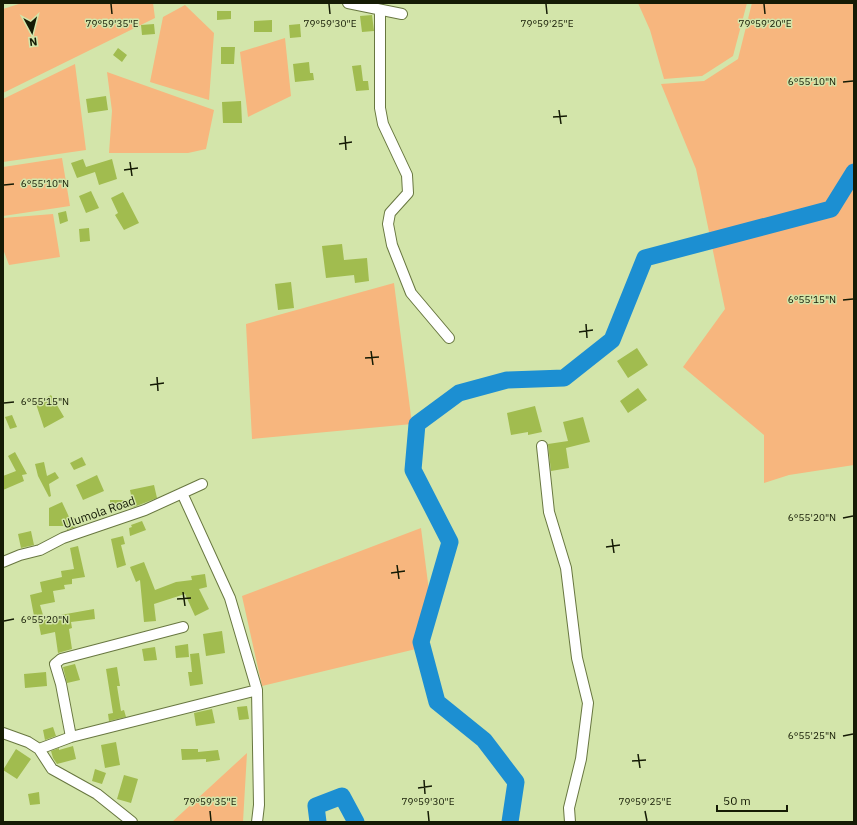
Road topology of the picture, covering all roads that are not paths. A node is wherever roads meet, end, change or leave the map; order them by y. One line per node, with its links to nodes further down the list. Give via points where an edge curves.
1 (348, 3): 2 (street)
2 (380, 10): 3 (street); 4 (street, via 380,108 384,124 406,175 408,193 390,213 388,224 392,245 411,293)
3 (402, 14)
4 (449, 338)
5 (542, 446): 16 (street, via 549,512 566,568 577,658 588,703 581,759 569,808)
6 (202, 484): 7 (street, Ulumola Road)
7 (182, 493): 8 (street, Ulumola Road, via 145,510); 10 (street, via 230,598)
8 (3, 562)
9 (183, 627): 12 (street, via 62,659 55,664)
10 (257, 690): 12 (street); 15 (street)
11 (3, 733): 13 (street)
12 (71, 737): 13 (street)
13 (39, 749): 14 (street, via 52,769 98,794)
14 (132, 822)
15 (257, 822)
16 (570, 822)

